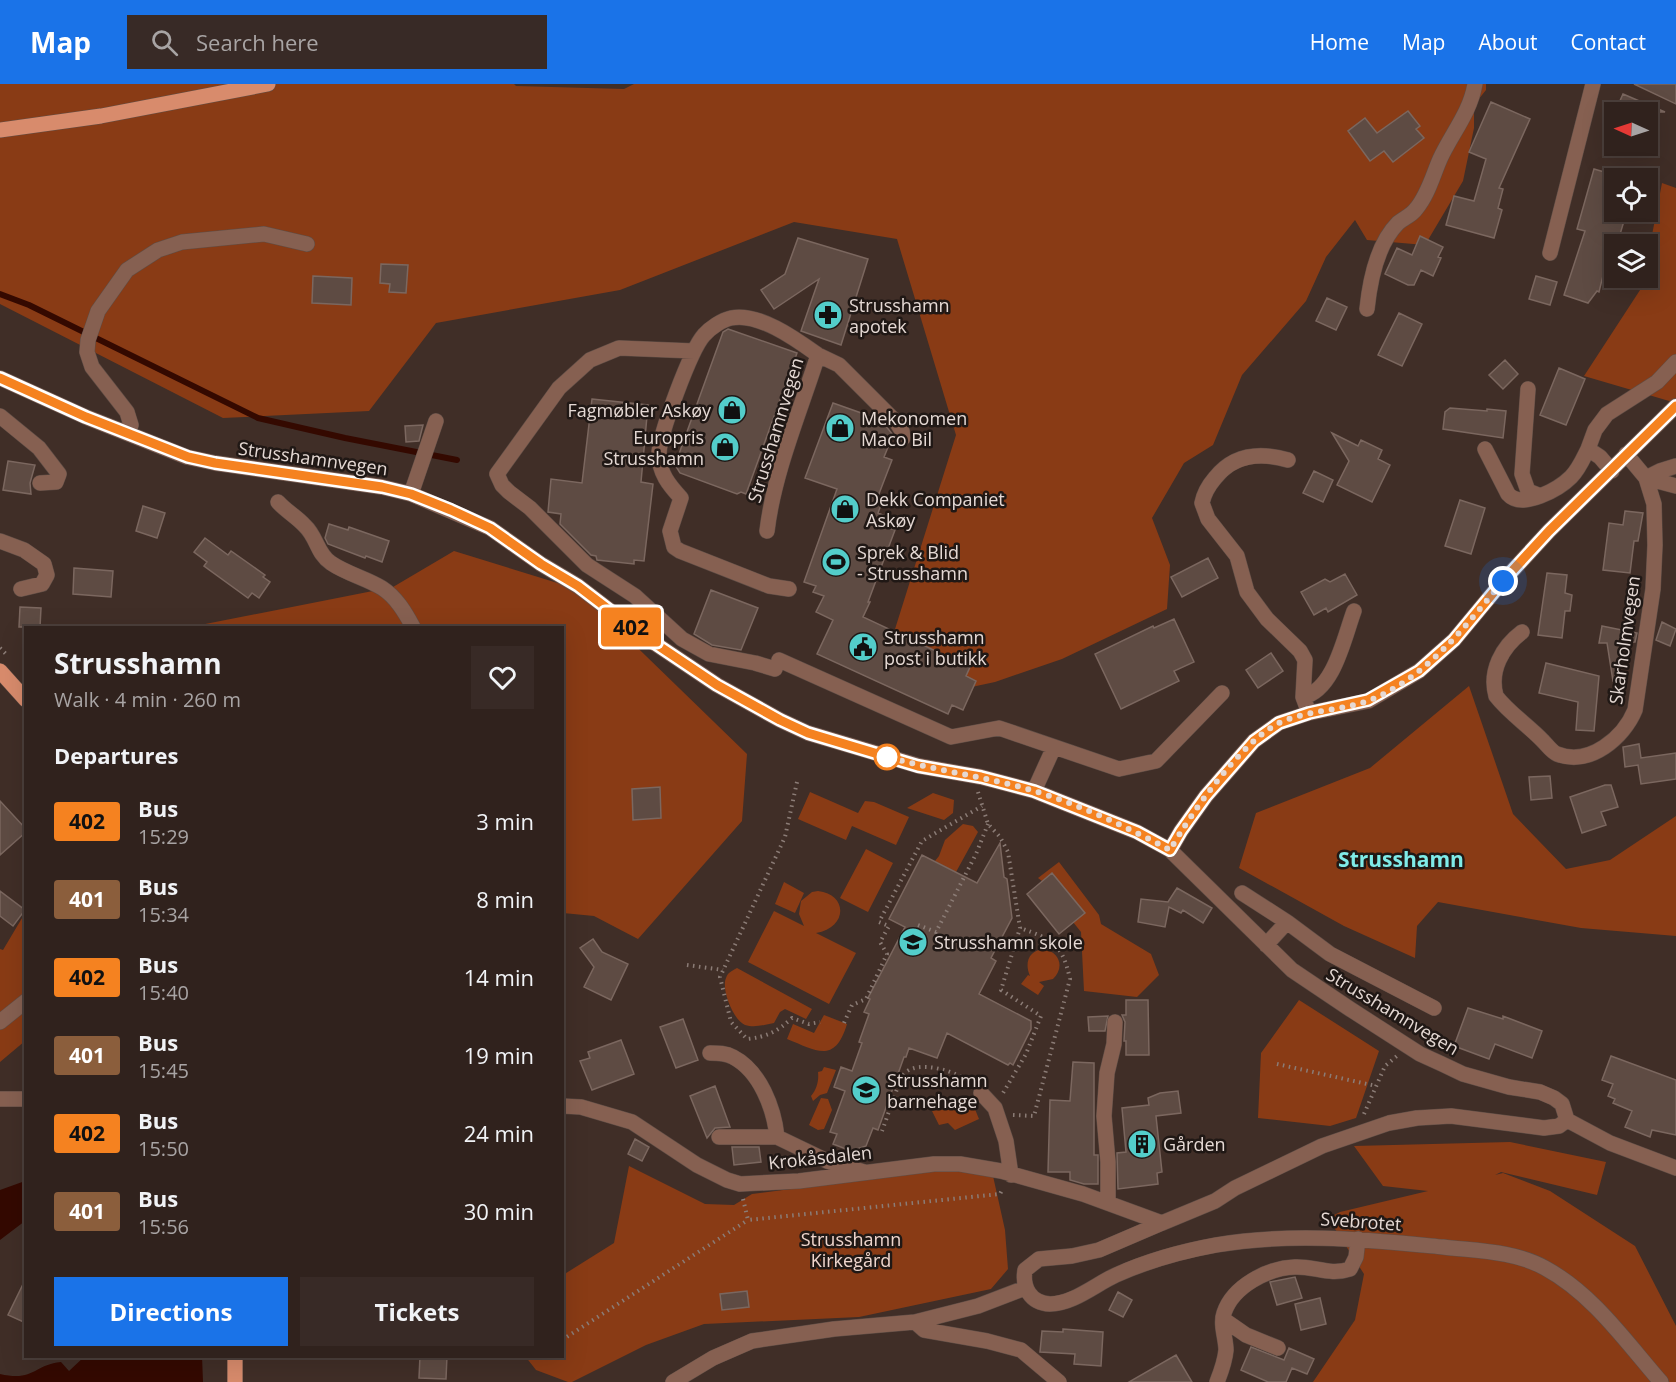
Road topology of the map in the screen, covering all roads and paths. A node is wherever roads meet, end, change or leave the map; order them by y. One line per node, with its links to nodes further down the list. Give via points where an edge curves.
1 (268, 84): 4 (main road, via 101,116)
2 (1475, 84): 7 (street, via 1473,98 1416,209 1397,224 1378,255)
3 (1593, 84): 6 (street)
4 (0, 130)
5 (307, 244): 16 (street, via 264,234 182,242 159,250 126,270 98,311 87,352 92,367 127,412 131,424)
6 (1550, 253)
7 (1367, 309)
8 (694, 351): 9 (street, via 705,334 733,317 772,326); 33 (street, via 661,435 662,473 681,498 670,531 674,548 769,586); 42 (street, via 619,348 590,360 559,388 497,474 498,478 508,492 530,508 587,565 635,596 682,639 709,654 777,665 951,737 999,729)
9 (818, 355): 17 (street, Strusshamnvegen, via 848,373 897,423); 30 (street, Strusshamnvegen, via 781,466)
10 (1676, 362): 19 (street, via 1657,381 1607,414)
11 (0, 378): 16 (street, Strusshamnvegen)
12 (1528, 389): 28 (street, via 1522,474 1528,491)
13 (1676, 406): 20 (street)
14 (0, 416): 25 (street, via 26,436 59,474 56,482)
15 (436, 421): 27 (street)
16 (128, 434): 27 (street, Strusshamnvegen, via 215,463)
17 (903, 438)
18 (1485, 449): 28 (street, via 1511,498 1528,500)
19 (1588, 449): 23 (street); 28 (street, via 1570,478 1546,495)
20 (1626, 454): 23 (street); 24 (street, Skarholmvegen)
21 (1288, 460): 39 (street, via 1264,455 1230,462 1214,479 1202,503 1237,556 1247,592 1305,660)
22 (1673, 464): 24 (street)
23 (1612, 471): 41 (street, via 1503,581 1454,640 1419,671 1368,700)
24 (1646, 478): 26 (street); 36 (street, Skarholmvegen, via 1654,504 1653,589 1635,710 1629,725 1608,745 1574,756 1557,754 1496,696 1497,664 1504,649)
25 (40, 483)
26 (1676, 486)
27 (413, 489): 45 (street, Strusshamnvegen, via 490,528 717,685 780,720 808,733 918,766)
28 (1538, 495)
29 (278, 502): 35 (street, via 306,526 321,555 380,586 398,602)
30 (767, 531)
31 (0, 541): 32 (street, via 24,550 44,564 47,575 42,584)
32 (21, 589)
33 (789, 589)
34 (1354, 612): 39 (street, via 1329,678 1315,693)
35 (412, 626)
36 (1522, 632)
37 (0, 671): 40 (main road)
38 (1222, 693): 42 (street, via 1156,761 1119,769)
39 (1304, 697): 41 (street)
40 (24, 698)
41 (1309, 713): 48 (street, via 1279,723 1254,741 1206,796)
42 (1054, 747): 45 (street)
43 (797, 782): 55 (path, via 785,837)
44 (979, 786): 46 (path, via 977,793)
45 (1034, 791): 48 (street, Strusshamnvegen, via 1137,832)
46 (982, 806): 47 (path); 61 (path, via 922,840 879,922 889,926 880,942 887,954 866,999 852,1005)
47 (988, 824): 51 (path, via 936,932); 52 (path, via 1008,852)
48 (1170, 850): 53 (street, Strusshamnvegen)
49 (1242, 893): 50 (street)
50 (1287, 922): 53 (street); 57 (street, via 1330,954)
51 (918, 925)
52 (1020, 928): 70 (path, via 1001,990 1041,1016); 70 (path, via 1056,944 1065,957 1070,979 1035,1116)
53 (1266, 945): 71 (street, Strusshamnvegen, via 1314,987 1420,1054 1463,1074 1554,1098 1562,1104)
54 (687, 965): 55 (path)
55 (723, 970): 59 (path, via 720,977 731,1023 747,1039 765,1037 792,1018 808,1024)
56 (24, 1003): 58 (street)
57 (1434, 1008)
58 (0, 1022)
59 (820, 1022)
60 (1115, 1022): 80 (street, via 1104,1116)
61 (844, 1023)
62 (710, 1053): 75 (street, via 732,1057 756,1078 766,1095)
63 (1401, 1053): 65 (path, via 1385,1066)
64 (1277, 1065): 65 (path)
65 (1376, 1086): 73 (path, via 1364,1109)
66 (981, 1093): 70 (street); 72 (path, via 958,1076 933,1067 915,1068 904,1074)
67 (0, 1099): 68 (street)
68 (24, 1099)
69 (564, 1106): 79 (street, Krokåsdalen, via 632,1122 697,1166)
70 (996, 1111): 78 (street)
71 (1567, 1119): 73 (street, via 1559,1126 1544,1128 1451,1116 1417,1118); 76 (street, via 1610,1143)
72 (882, 1131)
73 (1361, 1132): 82 (street, via 1322,1146 1215,1201)
74 (719, 1137): 75 (street)
75 (777, 1137): 77 (street, via 827,1161)
76 (1676, 1168)
77 (864, 1172): 78 (street, Krokåsdalen, via 960,1164); 79 (street, Krokåsdalen, via 841,1178)
78 (1011, 1174): 80 (street); 81 (path, via 1000,1194)
79 (740, 1184): 81 (path)
80 (1108, 1202): 82 (street)
81 (748, 1220): 87 (path)
82 (1162, 1222): 84 (street, via 1099,1250 1039,1259 1025,1270)
83 (1358, 1239): 84 (street, Svebrotet, via 1308,1238 1200,1249 1118,1274 1049,1304 1030,1296); 85 (street, via 1350,1269 1332,1273 1293,1267 1264,1272 1242,1288); 94 (street, Svebrotet, via 1497,1252 1544,1267 1595,1307)
84 (1025, 1288): 86 (street, via 978,1306)
85 (1223, 1319): 88 (street, via 1246,1335); 93 (street, via 1226,1352)
86 (915, 1322): 91 (street, via 752,1341); 92 (street, via 924,1330 1021,1350)
87 (564, 1339)
88 (1278, 1347)
89 (235, 1358): 90 (main road)
90 (235, 1382)
91 (673, 1382)
92 (1059, 1382)
93 (1218, 1382)
94 (1661, 1382)

